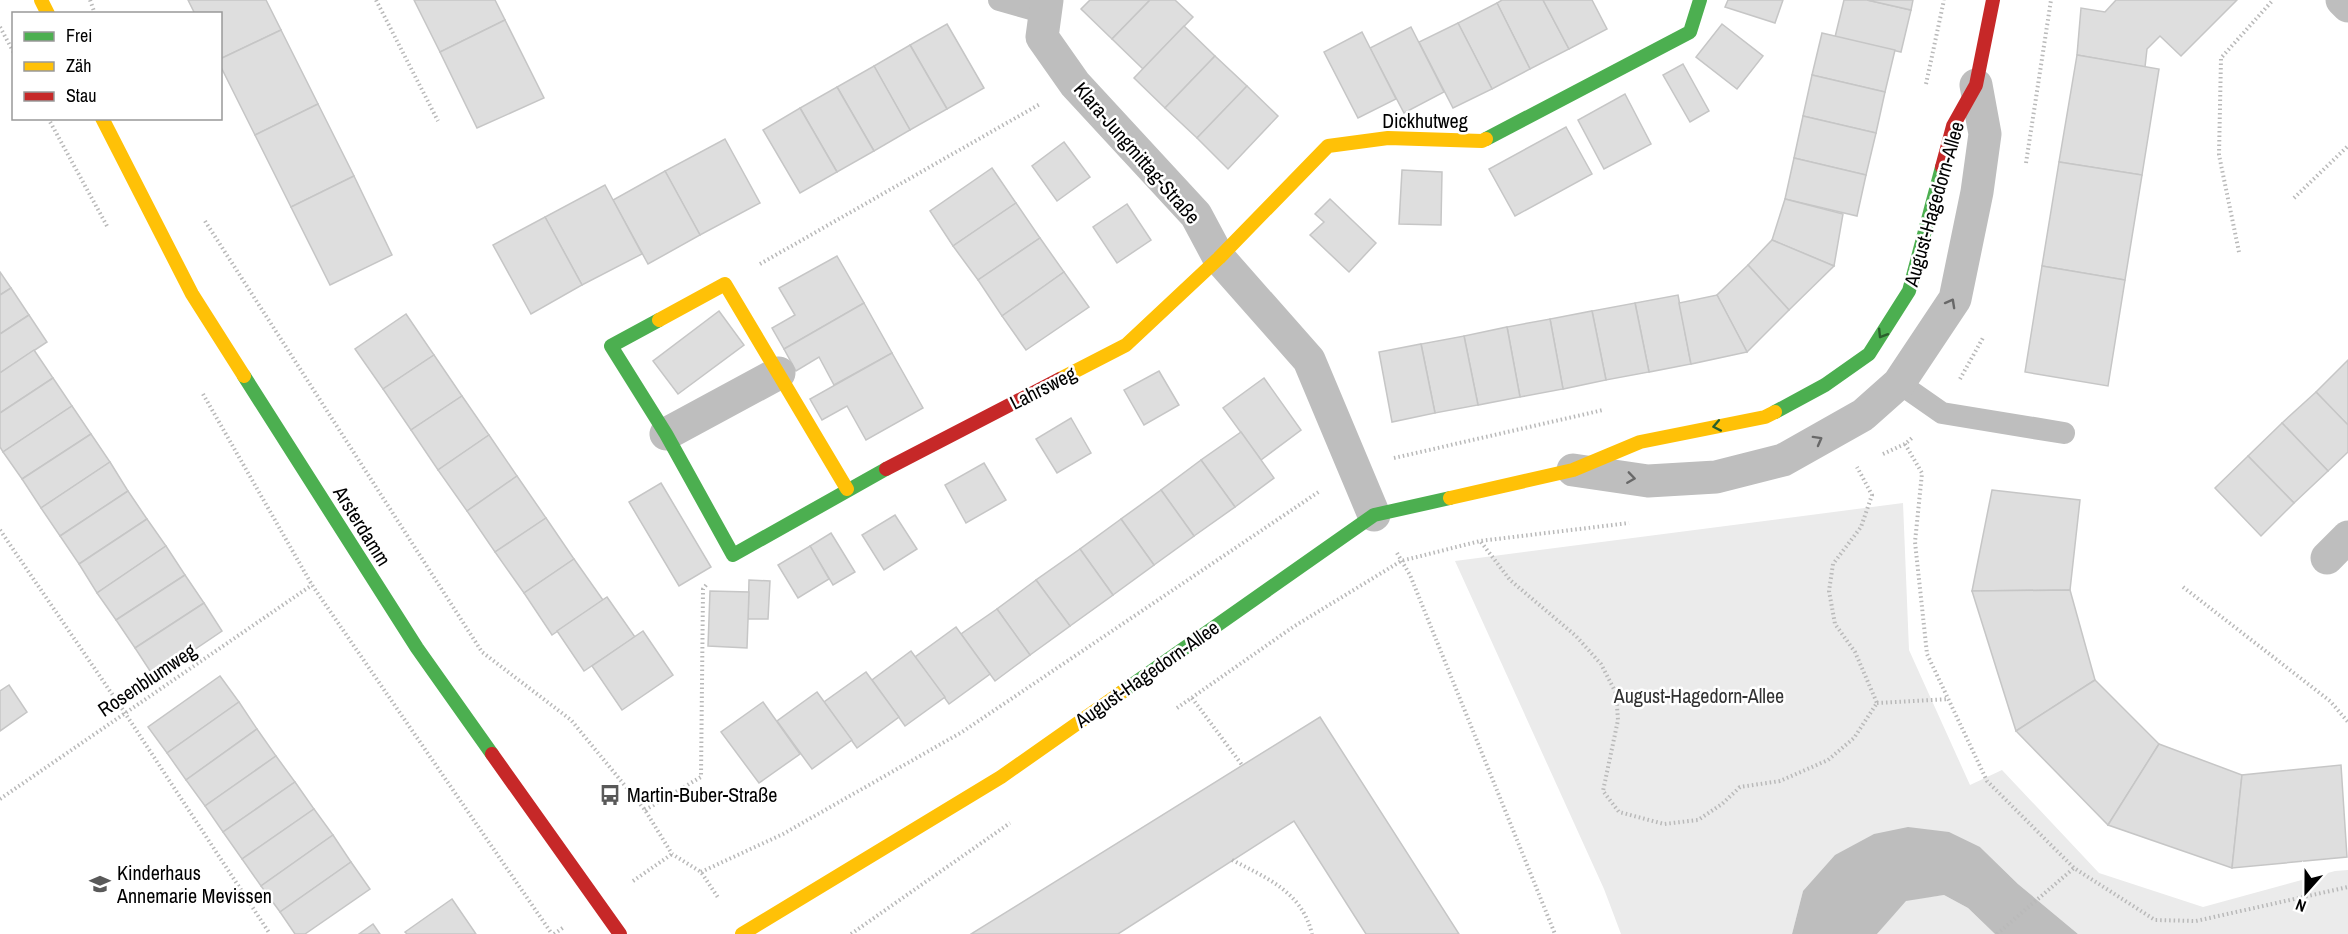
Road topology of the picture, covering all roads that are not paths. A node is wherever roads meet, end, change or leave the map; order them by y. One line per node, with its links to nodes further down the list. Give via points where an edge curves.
1 (999, 0): 5 (lane)
2 (1700, 0): 9 (street, Dickhutweg, via 1690,32 1482,141 1388,138 1328,146)
3 (1993, 0): 7 (street, August-Hagedorn-Allee)
4 (2342, 0): 6 (street)
5 (1046, 6): 9 (street, Klara-Jungmittag-Straße, via 1042,37 1075,84 1196,215)
6 (2348, 6)
7 (1976, 85): 11 (street, August-Hagedorn-Allee, one-way to 7, via 1955,299 1985,134); 14 (street, August-Hagedorn-Allee, one-way to 14, via 1953,126 1909,291 1869,354 1825,385 1765,417 1640,442)
8 (103, 120): 17 (street, Arsterdamm, via 192,294 391,608)
9 (1219, 258): 15 (street, Lahrsweg, via 1126,345); 16 (street, Klara-Jungmittag-Straße, via 1309,360)
10 (779, 373): 13 (street); 13 (street, via 725,284 611,346); 15 (street)
11 (1899, 383): 12 (lane, via 1942,413); 14 (street, August-Hagedorn-Allee, one-way to 11, via 1648,481 1716,477 1783,460 1863,415)
12 (2064, 433)
13 (666, 434): 15 (street, Lahrsweg, via 733,555)
14 (1573, 470): 16 (street, August-Hagedorn-Allee)
15 (847, 489)
16 (1374, 515): 18 (street, August-Hagedorn-Allee, via 1001,777)
17 (620, 934)
18 (743, 934)

